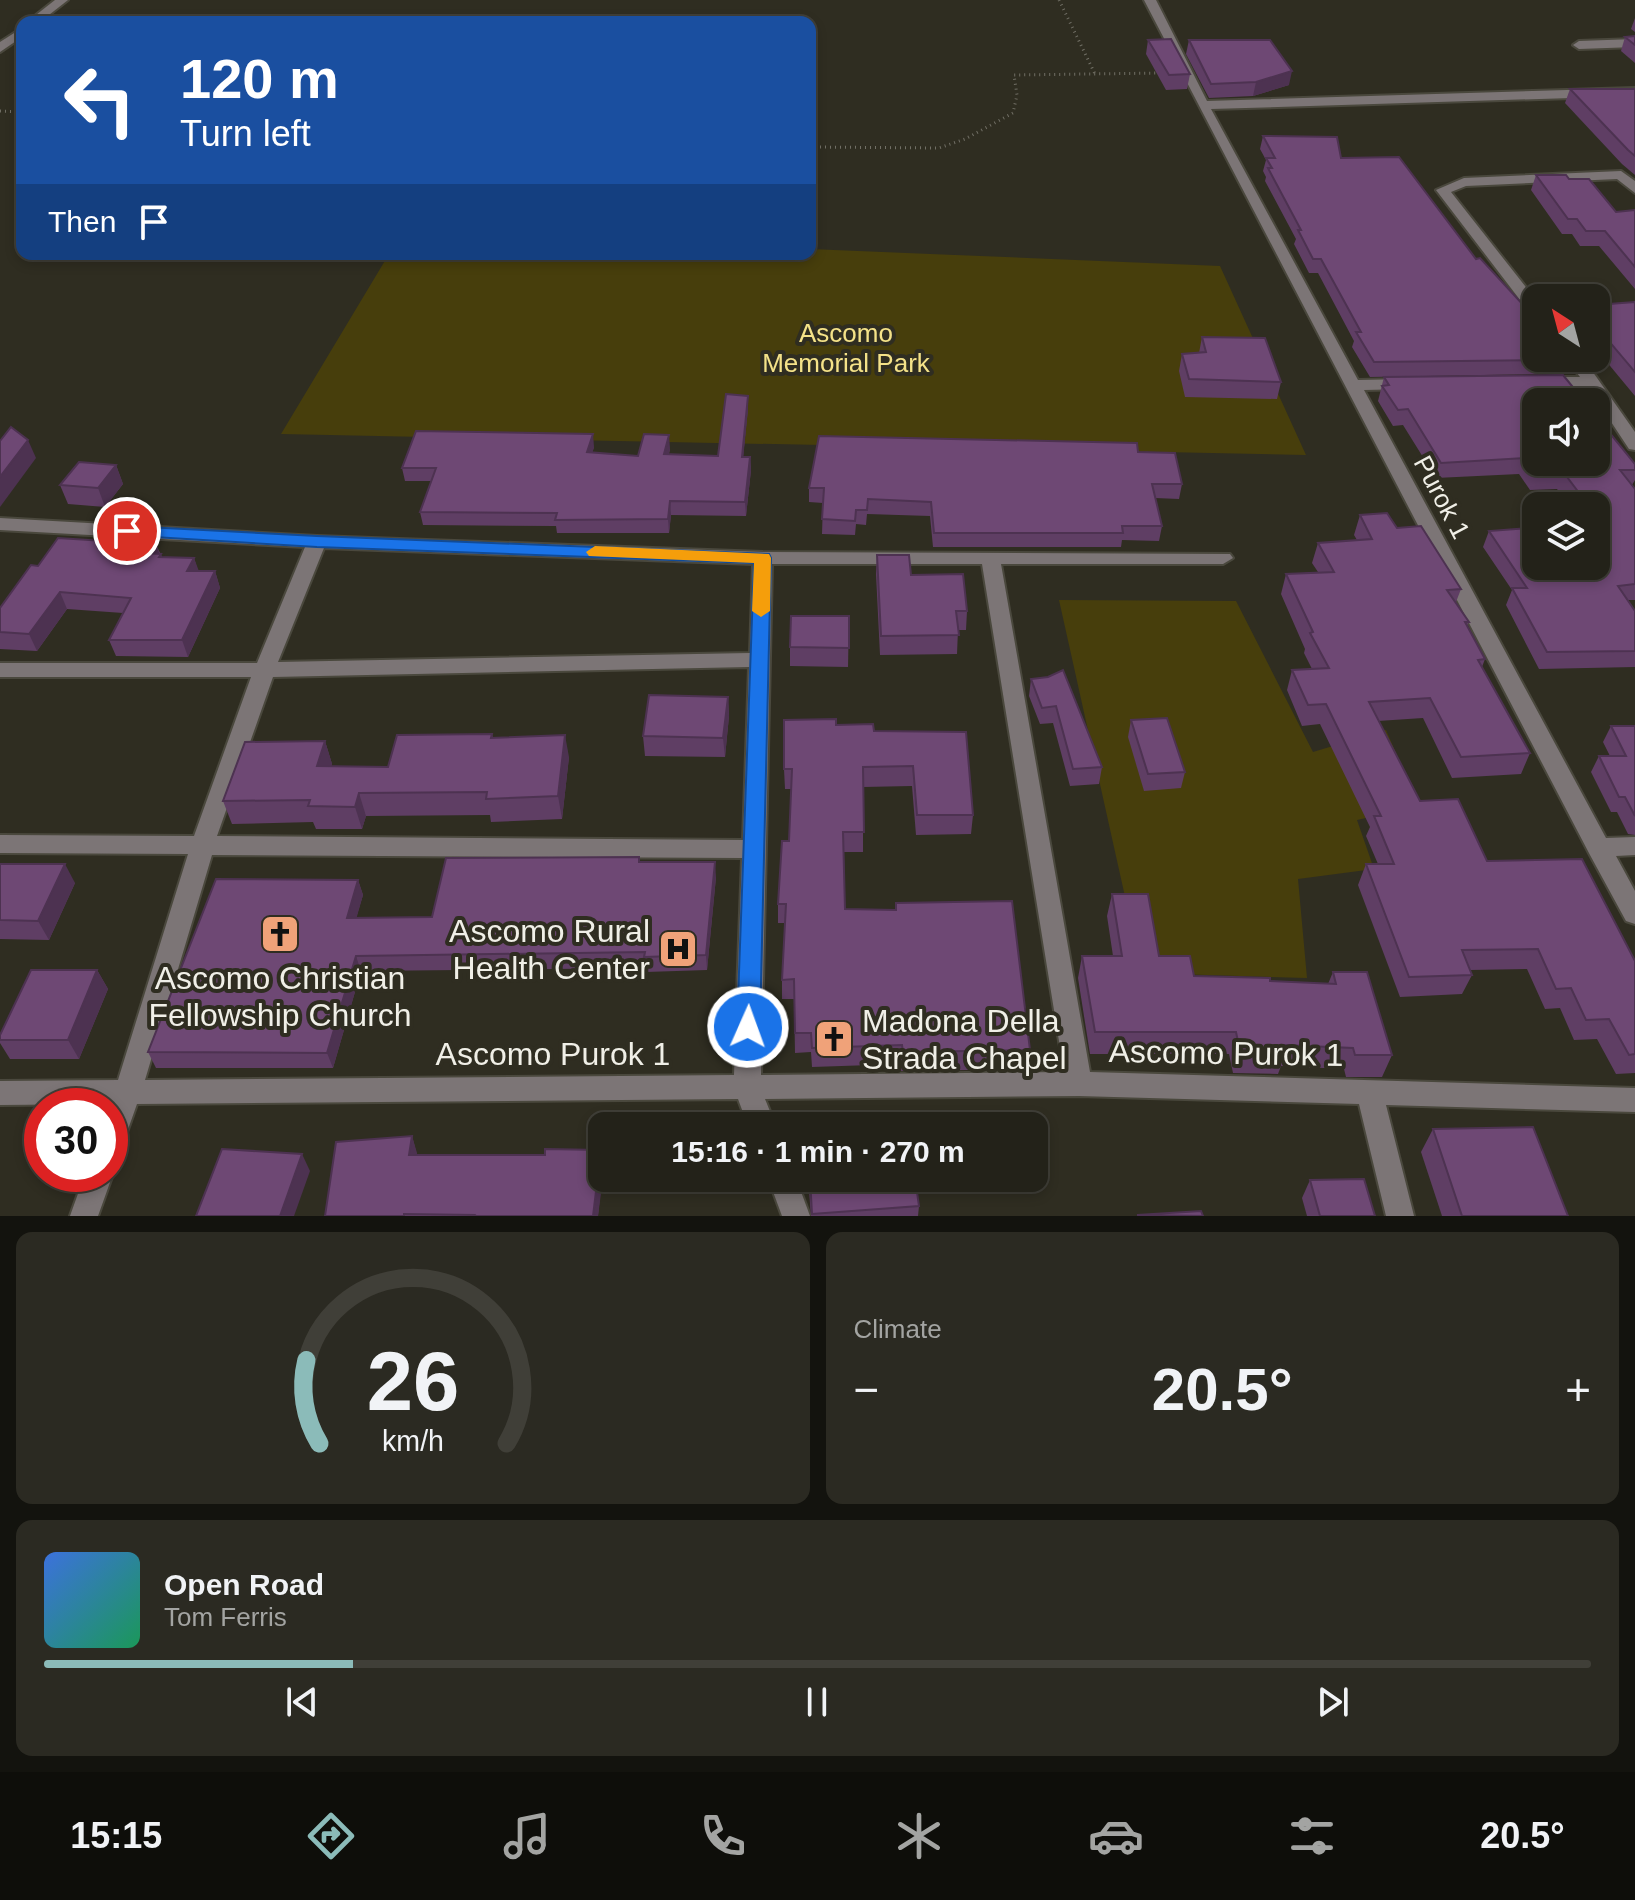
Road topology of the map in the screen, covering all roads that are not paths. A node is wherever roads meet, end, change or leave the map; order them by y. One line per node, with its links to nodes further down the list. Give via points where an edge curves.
1 (62, 0): 3 (street)
2 (1150, 0): 9 (street, Purok 1)
3 (41, 16)
4 (16, 36): 7 (street)
5 (1635, 43): 6 (street)
6 (1579, 45)
7 (0, 48)
8 (1635, 92): 9 (street)
9 (1203, 105): 16 (street, Purok 1)
10 (1635, 189): 11 (street, via 1621,175 1464,182 1443,190)
11 (1522, 292)
12 (1584, 372): 14 (street)
13 (1528, 382): 14 (street)
14 (1592, 382): 17 (street)
15 (1432, 384): 16 (street)
16 (1353, 385): 29 (street, Purok 1)
17 (1635, 445)
18 (0, 524): 19 (street)
19 (317, 542): 21 (street); 25 (street)
20 (990, 557): 21 (street); 22 (street); 32 (street)
21 (763, 558): 23 (street)
22 (1223, 558)
23 (760, 660): 25 (street); 30 (street)
24 (0, 670): 25 (street)
25 (262, 670): 27 (street)
26 (0, 844): 27 (street)
27 (203, 845): 30 (street); 34 (street)
28 (1635, 846): 29 (street)
29 (1598, 848): 31 (street, Purok 1)
30 (754, 849): 33 (street)
31 (1635, 914)
32 (1079, 1084): 33 (street, Ascomo Purok 1); 35 (street, Ascomo Purok 1)
33 (747, 1087): 34 (street, Ascomo Purok 1); 38 (street)
34 (129, 1090): 36 (street, Ascomo Purok 1)
35 (1369, 1090): 37 (street, Ascomo Purok 1); 43 (street)
36 (0, 1093)
37 (1635, 1100)
38 (757, 1112)
39 (93, 1192): 41 (street)
40 (787, 1192): 42 (street)
41 (84, 1216)
42 (796, 1216)
43 (1400, 1216)

